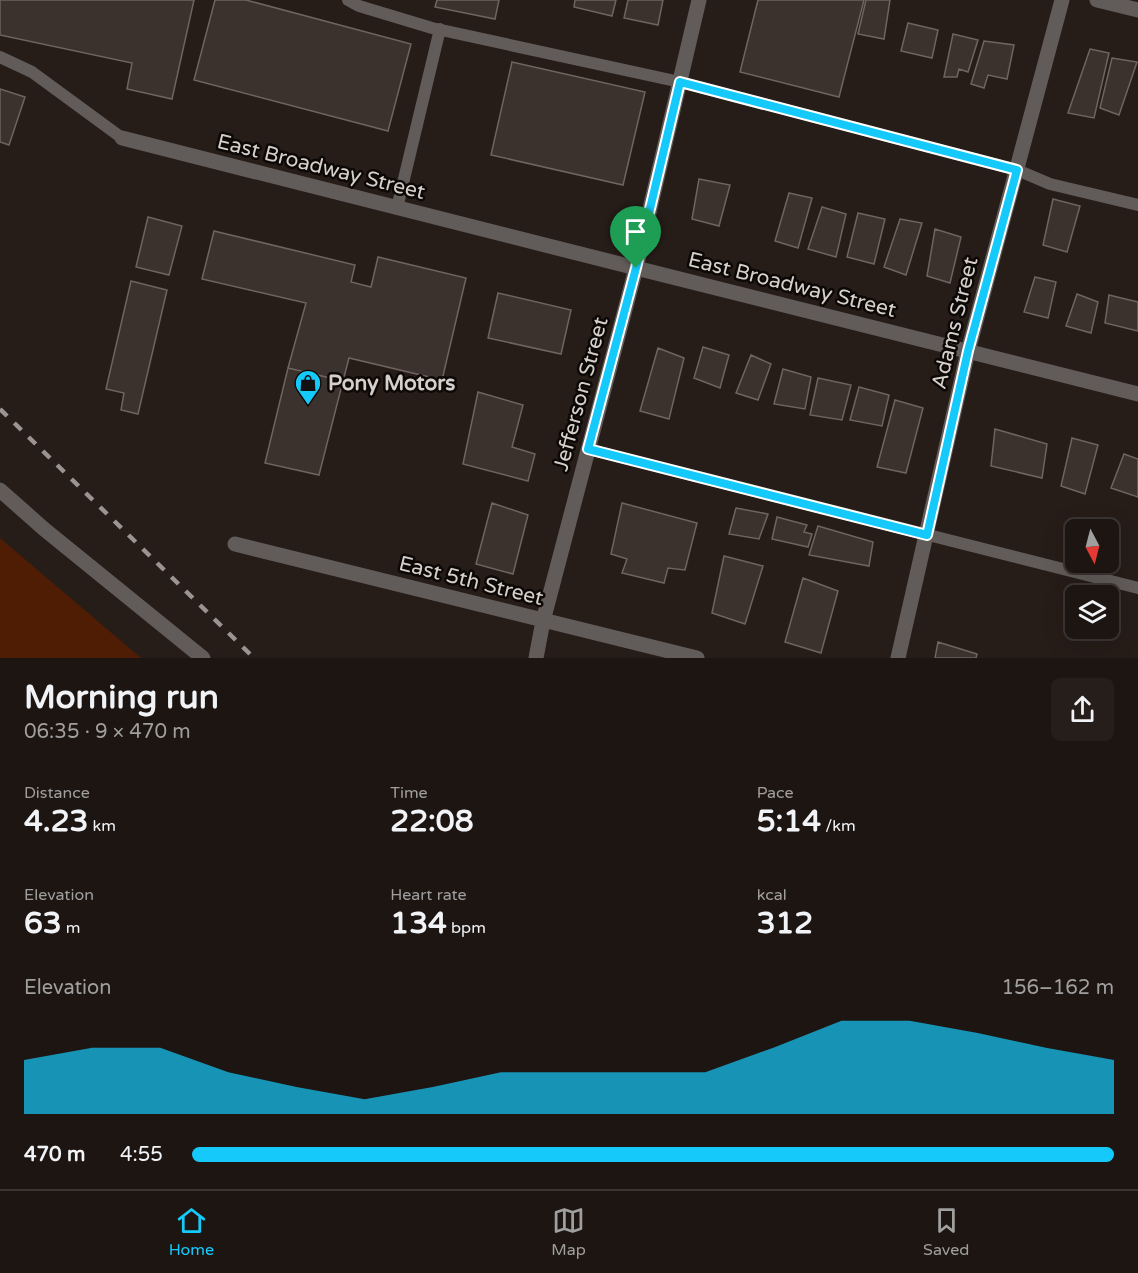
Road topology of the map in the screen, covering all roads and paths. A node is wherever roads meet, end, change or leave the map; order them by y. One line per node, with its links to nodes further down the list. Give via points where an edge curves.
1 (348, 0): 6 (lane)
2 (699, 0): 8 (street, Jefferson Street)
3 (1062, 0): 10 (street, Adams Street)
4 (1097, 0): 5 (street)
5 (1138, 10)
6 (440, 29): 8 (lane); 12 (lane)
7 (0, 57): 9 (lane, via 32,72)
8 (680, 82): 10 (lane); 13 (street, Jefferson Street)
9 (122, 138): 12 (street, East Broadway Street)
10 (1017, 170): 11 (lane, via 1050,184); 14 (street, Adams Street)
11 (1138, 206)
12 (397, 208): 13 (street, East Broadway Street)
13 (636, 268): 14 (street, East Broadway Street); 16 (street, Jefferson Street)
14 (968, 351): 15 (street, East Broadway Street); 18 (street, Adams Street)
15 (1138, 394)
16 (588, 449): 18 (lane); 21 (street, Jefferson Street)
17 (0, 490): 22 (street)
18 (927, 535): 20 (lane); 25 (street, Adams Street)
19 (235, 544): 21 (street, East 5th Street)
20 (1138, 588)
21 (543, 621): 23 (street, Jefferson Street); 24 (street, East 5th Street)
22 (203, 658)
23 (536, 658)
24 (698, 658)
25 (898, 658)

